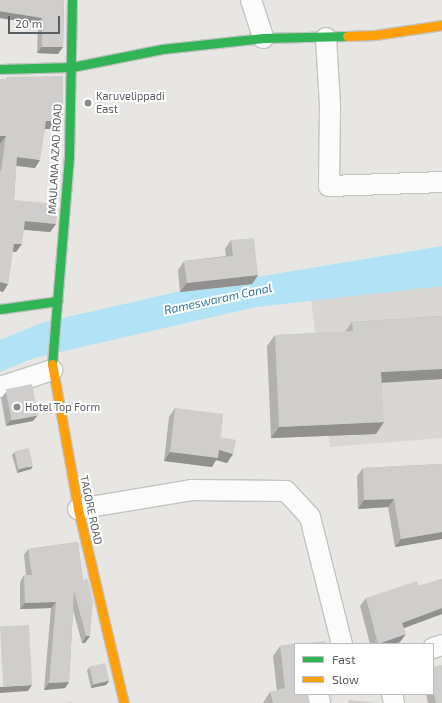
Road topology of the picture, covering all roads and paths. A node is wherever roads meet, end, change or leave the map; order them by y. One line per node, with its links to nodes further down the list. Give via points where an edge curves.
1 (72, 0): 6 (main road, MAULANA AZAD ROAD)
2 (251, 0): 4 (street)
3 (442, 25): 5 (main road, via 375,35)
4 (263, 38): 5 (main road); 6 (main road, via 162,49)
5 (326, 38): 8 (street, via 330,106 329,186)
6 (72, 66): 7 (main road); 9 (main road, MAULANA AZAD ROAD, via 69,156)
7 (0, 69)
8 (442, 182)
9 (57, 301): 10 (main road); 11 (main road, MAULANA AZAD ROAD)
10 (0, 309)
11 (55, 319): 12 (main road, TAGORE ROAD)
12 (53, 367): 13 (street); 14 (main road, TAGORE ROAD)
13 (0, 387)
14 (78, 509): 15 (street, via 191,490 286,491 310,517); 16 (main road, TAGORE ROAD)
15 (342, 643)
16 (124, 703)

